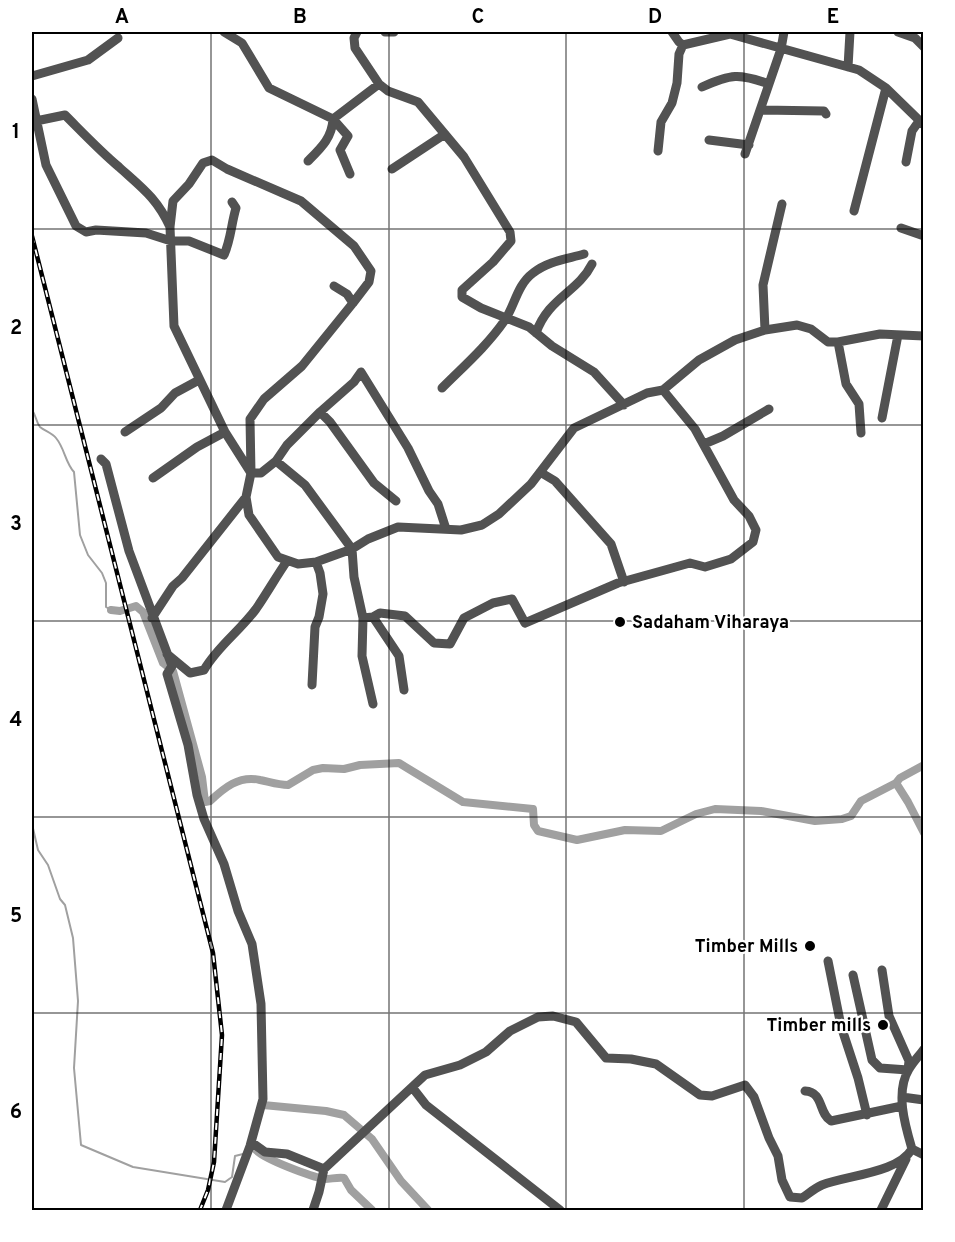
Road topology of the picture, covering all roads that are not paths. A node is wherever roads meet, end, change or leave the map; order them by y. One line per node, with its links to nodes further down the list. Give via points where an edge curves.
1 (224, 32): 22 (street, via 242,43 269,88)
2 (357, 32): 15 (street, via 355,48)
3 (385, 32): 4 (street)
4 (394, 32)
5 (672, 32): 10 (street)
6 (784, 32): 12 (street)
7 (850, 32): 13 (street)
8 (897, 32): 11 (street, via 915,38)
9 (118, 38): 14 (street, via 88,60)
10 (683, 45): 12 (street, via 730,34); 27 (street, via 678,54 672,103 661,122)
11 (924, 47)
12 (781, 49): 13 (street); 16 (street)
13 (848, 67): 18 (street)
14 (32, 76)
15 (379, 84): 22 (street); 25 (street, via 418,102)
16 (769, 84): 17 (street, via 752,77 727,76); 20 (street)
17 (702, 87)
18 (886, 88): 24 (street); 34 (street)
19 (32, 99): 23 (street)
20 (760, 110): 21 (street); 26 (street, via 747,150)
21 (826, 114)
22 (333, 119): 28 (street, via 325,144); 31 (street, via 348,136 340,150)
23 (36, 121): 35 (street, via 65,115 144,187); 38 (street, via 46,165 76,226 86,232 146,233)
24 (921, 123): 29 (street, via 912,131)
25 (445, 134): 30 (street); 43 (street, via 501,214 511,241 462,290 462,297)
26 (709, 140)
27 (658, 152)
28 (308, 161)
29 (906, 162)
30 (392, 169)
31 (351, 174)
32 (232, 202): 38 (street, via 236,208 232,238 224,255 189,241)
33 (782, 204): 44 (street, via 763,285)
34 (854, 211)
35 (170, 227): 38 (street); 42 (street, via 173,201 203,164 212,160 301,201 354,246 371,270 369,282)
36 (901, 228): 37 (street)
37 (924, 236)
38 (171, 241): 49 (street, via 174,326)
39 (584, 254): 43 (street, via 550,263 532,273 519,288)
40 (592, 264): 45 (street, via 587,274 556,300)
41 (334, 286): 42 (street)
42 (353, 303): 63 (street, via 302,366 264,399 250,419)
43 (506, 318): 45 (street); 50 (street)
44 (765, 330): 48 (street, via 796,325 811,329 828,342); 51 (street, via 735,340 699,360)
45 (536, 333): 52 (street, via 594,372)
46 (898, 335): 47 (street); 48 (street, via 880,334); 55 (street)
47 (924, 336)
48 (838, 342): 58 (street, via 846,384 859,404)
49 (199, 380): 56 (street); 57 (street)
50 (442, 388)
51 (663, 390): 52 (street); 59 (street)
52 (624, 405): 62 (street, via 574,428)
53 (769, 409): 59 (street)
54 (320, 412): 61 (street); 66 (street, via 374,483); 67 (street, via 361,372 408,448 438,504)
55 (882, 418)
56 (124, 432)
57 (225, 432): 63 (street); 64 (street)
58 (861, 433)
59 (704, 444): 71 (street, via 734,500 756,530 753,542 731,559 705,567 690,563)
60 (101, 459): 72 (street, via 106,464)
61 (276, 461): 63 (street, via 261,473); 68 (street, via 305,485)
62 (540, 471): 67 (street, via 499,514 482,525); 71 (street, via 555,481 611,544)
63 (250, 473): 65 (street)
64 (153, 478)
65 (246, 497): 69 (street, via 249,515 278,557); 72 (street, via 173,586)
66 (396, 501)
67 (446, 529): 68 (street, via 398,527)
68 (352, 549): 70 (street); 73 (street, via 354,577)
69 (287, 561): 70 (street); 74 (street, via 255,609 204,670 190,673)
70 (316, 562): 75 (street, via 323,594 315,627)
71 (621, 582): 73 (street, via 525,623 512,599 493,603 464,618 450,644 434,643 405,616 380,613)
72 (152, 618): 74 (street)
73 (368, 618): 76 (street, via 399,656); 77 (street, via 362,656)
74 (166, 654): 88 (street, via 204,819 252,944 261,1004 263,1100)
75 (312, 685)
76 (404, 690)
77 (373, 704)
78 (828, 961): 87 (street, via 840,1026)
79 (882, 970): 82 (street, via 889,1016 909,1061)
80 (853, 975): 82 (street, via 872,1060 880,1068)
81 (924, 1049): 82 (street)
82 (908, 1070): 86 (street)
83 (412, 1087): 91 (street, via 425,1075 486,1052 510,1030 538,1017 552,1016 576,1022 606,1058 656,1064 700,1095 712,1096 745,1085 754,1097 778,1156 790,1197 802,1198 821,1185); 92 (street); 96 (street, via 426,1105)
84 (805, 1091): 87 (street, via 818,1096 826,1118 831,1121)
85 (924, 1100): 86 (street)
86 (902, 1101): 87 (street); 89 (street)
87 (867, 1115)
88 (251, 1144): 92 (street, via 265,1152 287,1154); 94 (street)
89 (912, 1149): 90 (street); 91 (street)
90 (924, 1155)
91 (906, 1159): 93 (street)
92 (324, 1168): 95 (street)
93 (885, 1209)
94 (226, 1210)
95 (313, 1210)
96 (560, 1210)

